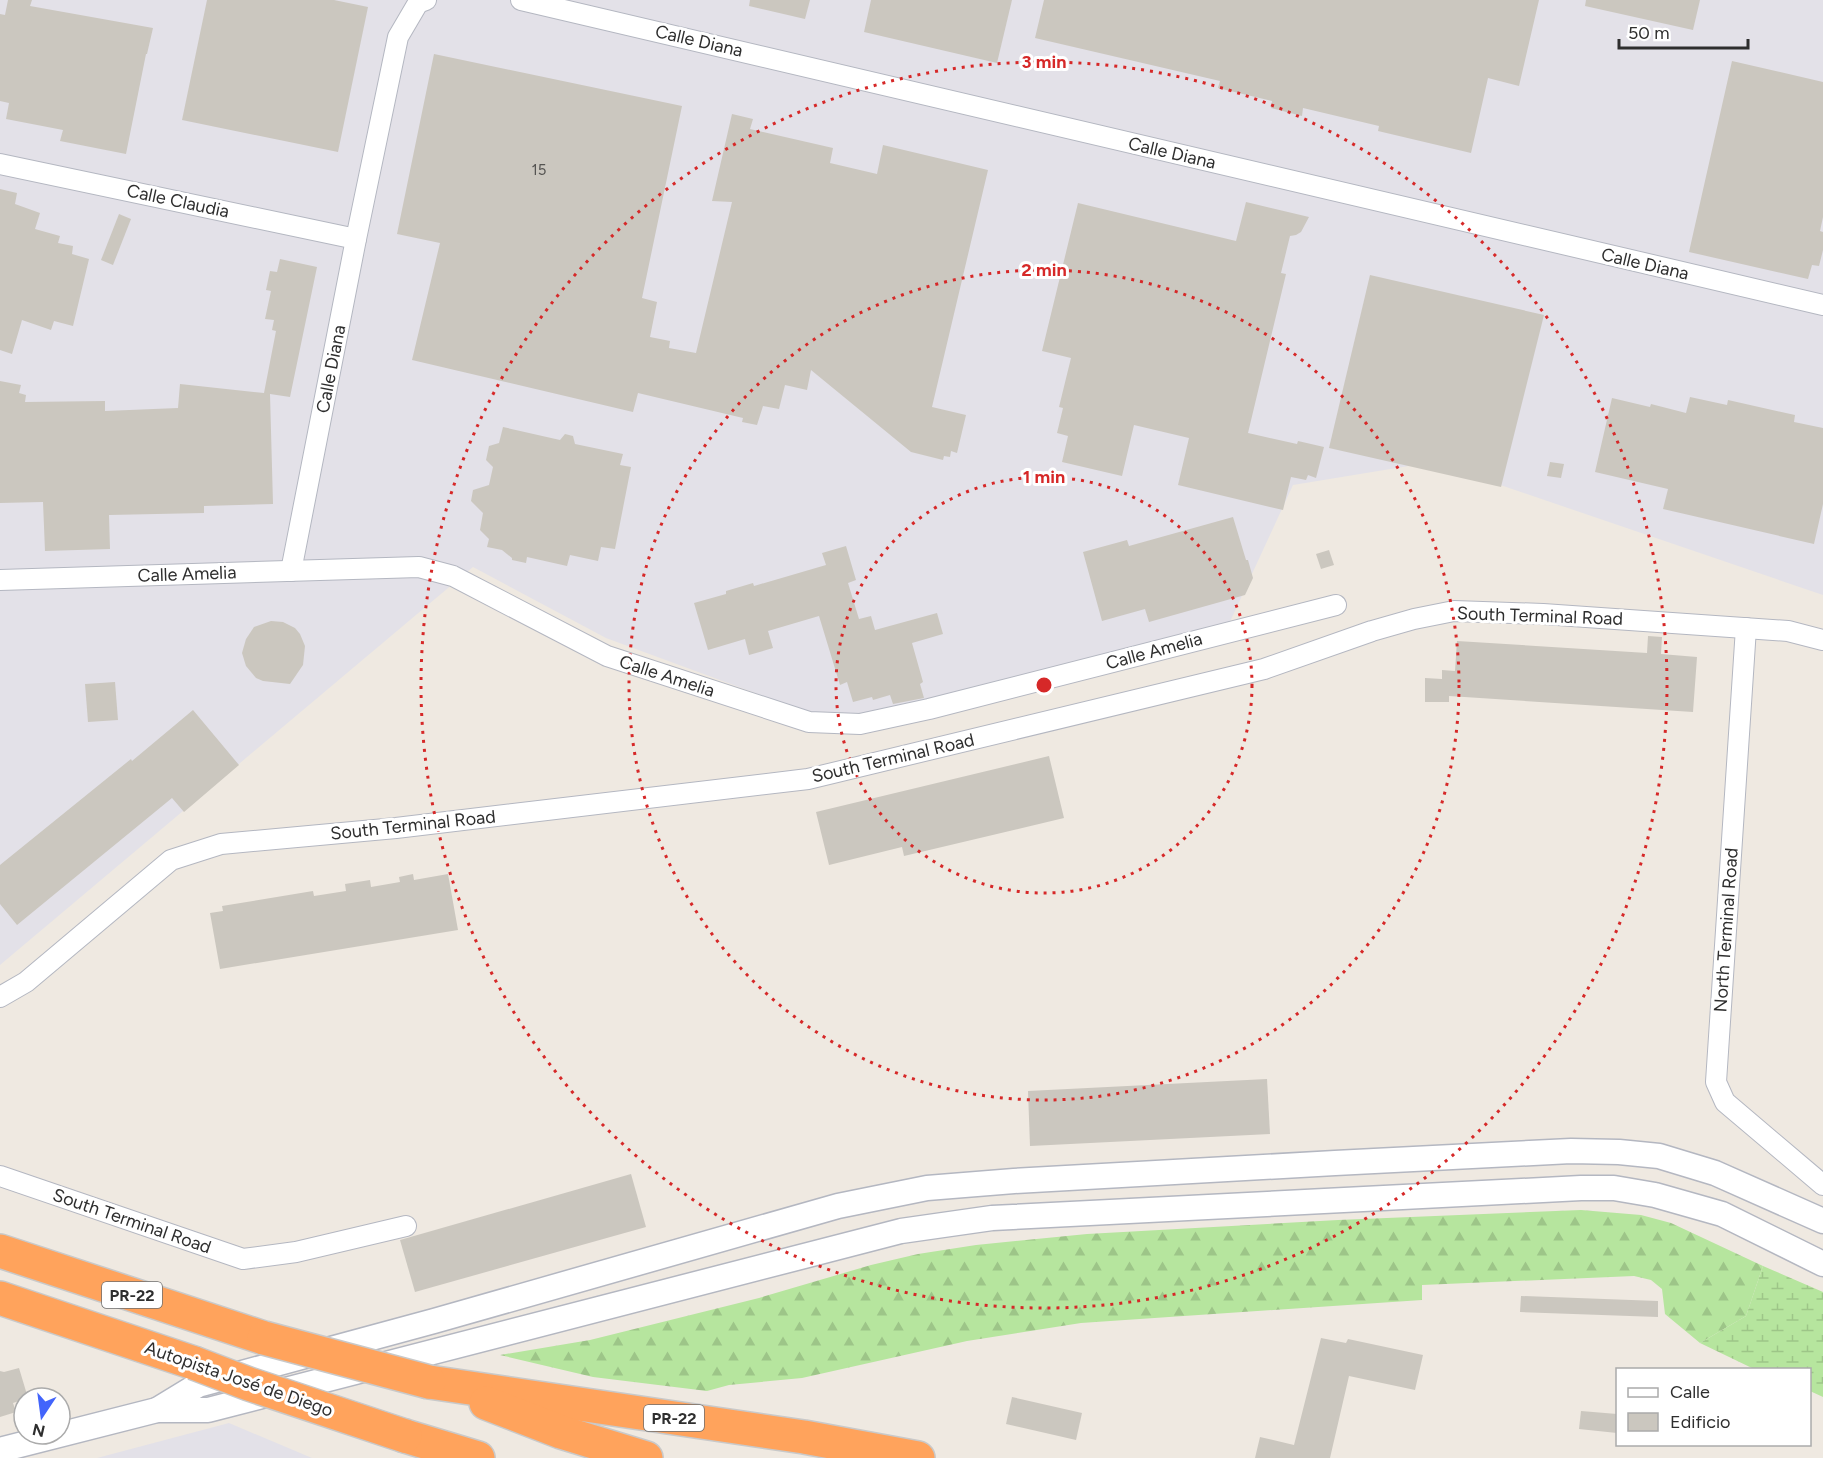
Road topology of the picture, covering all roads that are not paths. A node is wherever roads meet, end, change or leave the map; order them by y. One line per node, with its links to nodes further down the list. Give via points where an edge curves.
1 (426, 0): 4 (street, Calle Diana, via 418,3 399,37)
2 (521, 0): 5 (street, Calle Diana)
3 (0, 164): 4 (street, Calle Claudia)
4 (356, 239): 6 (street, Calle Diana)
5 (1823, 305)
6 (291, 571): 7 (street, Calle Amelia); 8 (street, Calle Amelia, via 419,567 442,573 607,657 809,722 860,724 929,710)
7 (0, 580)
8 (1336, 605)
9 (1746, 628): 10 (street, South Terminal Road, via 1788,631); 11 (street, South Terminal Road, via 1454,611 1372,631 1264,669 808,779 396,828 221,844 171,860 26,982); 13 (street, North Terminal Road, via 1716,1082 1725,1102)
10 (1823, 640)
11 (0, 997)
12 (0, 1176): 15 (street, South Terminal Road, via 243,1259 296,1252)
13 (1823, 1185)
14 (1823, 1221): 20 (street, via 1715,1173 1659,1156 1619,1152 1571,1151 927,1188 838,1206 198,1385)
15 (406, 1226)
16 (0, 1251): 19 (highway, PR-22, bridge, via 264,1338)
17 (1823, 1263): 20 (street, via 1722,1214 1614,1188 992,1218 901,1231 207,1410)
18 (0, 1298): 22 (highway, Autopista José de Diego / PR-22, bridge)
19 (429, 1382): 23 (highway, PR-22, via 561,1432); 24 (highway, PR-22, via 804,1437)
20 (157, 1410): 21 (street)
21 (0, 1450)
22 (478, 1458)
23 (646, 1458)
24 (918, 1458)

